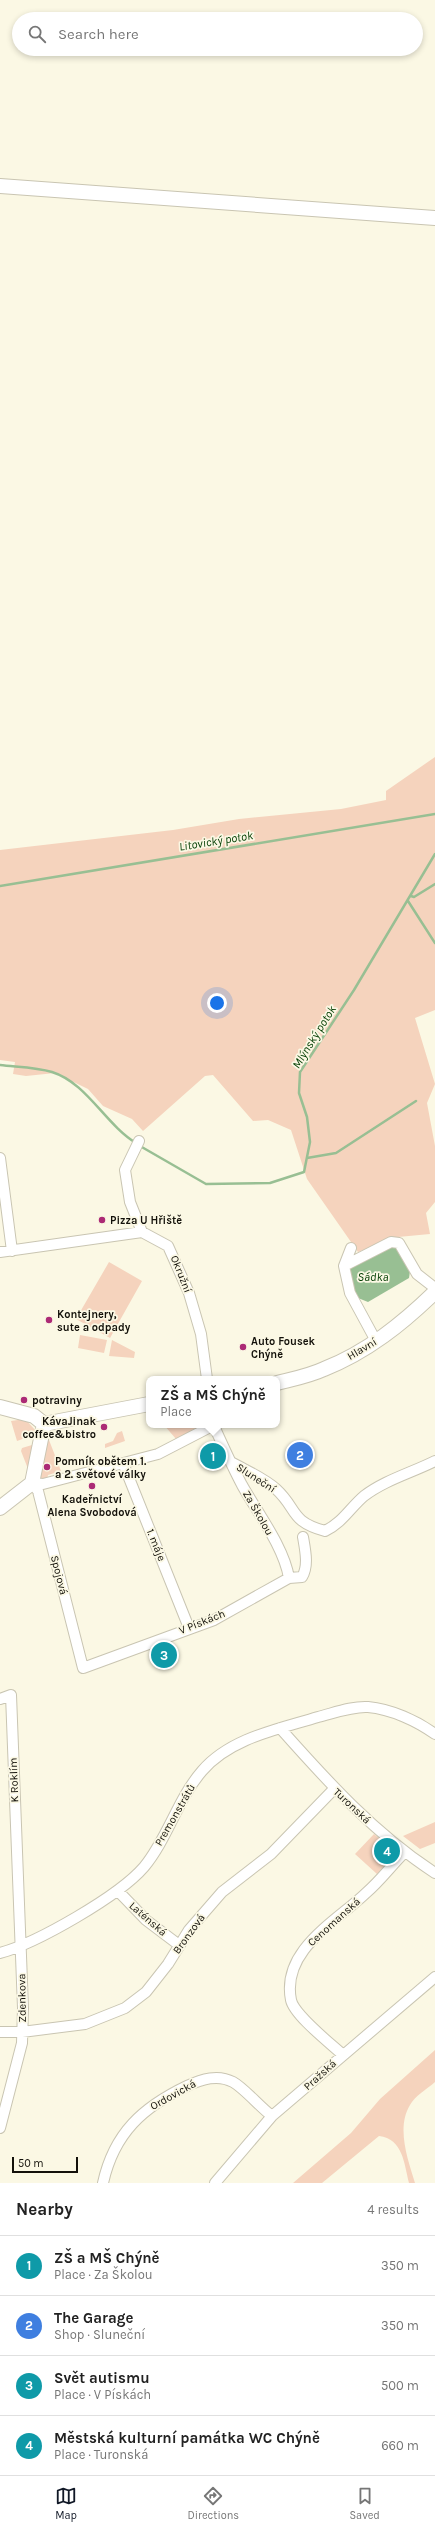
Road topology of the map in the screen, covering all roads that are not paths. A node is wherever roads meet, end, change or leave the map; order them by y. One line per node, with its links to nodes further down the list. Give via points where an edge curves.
1 (0, 186): 2 (street)
2 (435, 218)
3 (139, 1141): 5 (street, via 125,1170 130,1202)
4 (0, 1158): 7 (street)
5 (142, 1232): 7 (street); 13 (street, Okružní, via 168,1246 173,1253 202,1334)
6 (351, 1248): 9 (street)
7 (12, 1251): 8 (street)
8 (0, 1252)
9 (344, 1266): 10 (street, via 391,1242 399,1243 417,1274); 12 (street, via 350,1293)
10 (435, 1288)
11 (435, 1292): 12 (street, Hlavní, via 410,1316)
12 (376, 1341): 14 (street, Hlavní, via 323,1370)
13 (207, 1376)
14 (280, 1382)
15 (146, 1405): 17 (street)
16 (0, 1407): 17 (street, via 34,1416)
17 (44, 1424): 23 (street)
18 (210, 1428): 22 (street, via 158,1454)
19 (215, 1428): 21 (street, Za Školou)
20 (435, 1461): 21 (street, Sluneční, via 387,1481 363,1497 336,1526 325,1531 306,1525 276,1488)
21 (231, 1462): 26 (street, Za Školou, via 271,1535 288,1570)
22 (123, 1463): 23 (street, via 43,1484); 27 (street, 1. máje)
23 (32, 1483): 24 (street); 28 (street, Spojová, via 38,1491)
24 (0, 1508)
25 (303, 1537): 26 (street, V Pískách, via 306,1572 302,1577)
26 (289, 1578): 27 (street, V Pískách, via 214,1620)
27 (189, 1628): 28 (street, V Pískách)
28 (83, 1668)
29 (0, 1699): 34 (street, K Roklím, via 11,1695)
30 (280, 1728): 31 (street, Premonstrátů, via 346,1710 368,1707 419,1723); 32 (street, Turonská); 36 (street, Premonstrátů, via 232,1747 202,1770 184,1795 144,1867)
31 (435, 1734)
32 (334, 1789): 33 (street, Turonská); 37 (street, Bronzová, via 271,1854 222,1892)
33 (404, 1853): 35 (street, Turonská); 43 (street, Cenomanská, via 367,1893 309,1943 298,1958 291,1982 291,2000 297,2011)
34 (17, 1866): 38 (street, Zdenkova)
35 (435, 1873)
36 (118, 1891): 37 (street, Laténská, via 146,1920); 38 (street, Premonstrátů)
37 (179, 1945): 42 (street, Bronzová, via 146,1992 125,2008 85,2024)
38 (20, 1948): 39 (street, Premonstrátů); 42 (street, Zdenkova)
39 (0, 1953)
40 (435, 1977): 43 (street, Pražská)
41 (0, 2032): 42 (street, Bronzová)
42 (22, 2032): 45 (street, Zdenkova, via 16,2067)
43 (343, 2055): 44 (street, Pražská)
44 (272, 2116): 46 (street, Ordovická, via 234,2082 216,2077 201,2080 149,2106 134,2122 112,2156); 47 (street, Pražská)
45 (0, 2121)
46 (103, 2183)
47 (215, 2183)

